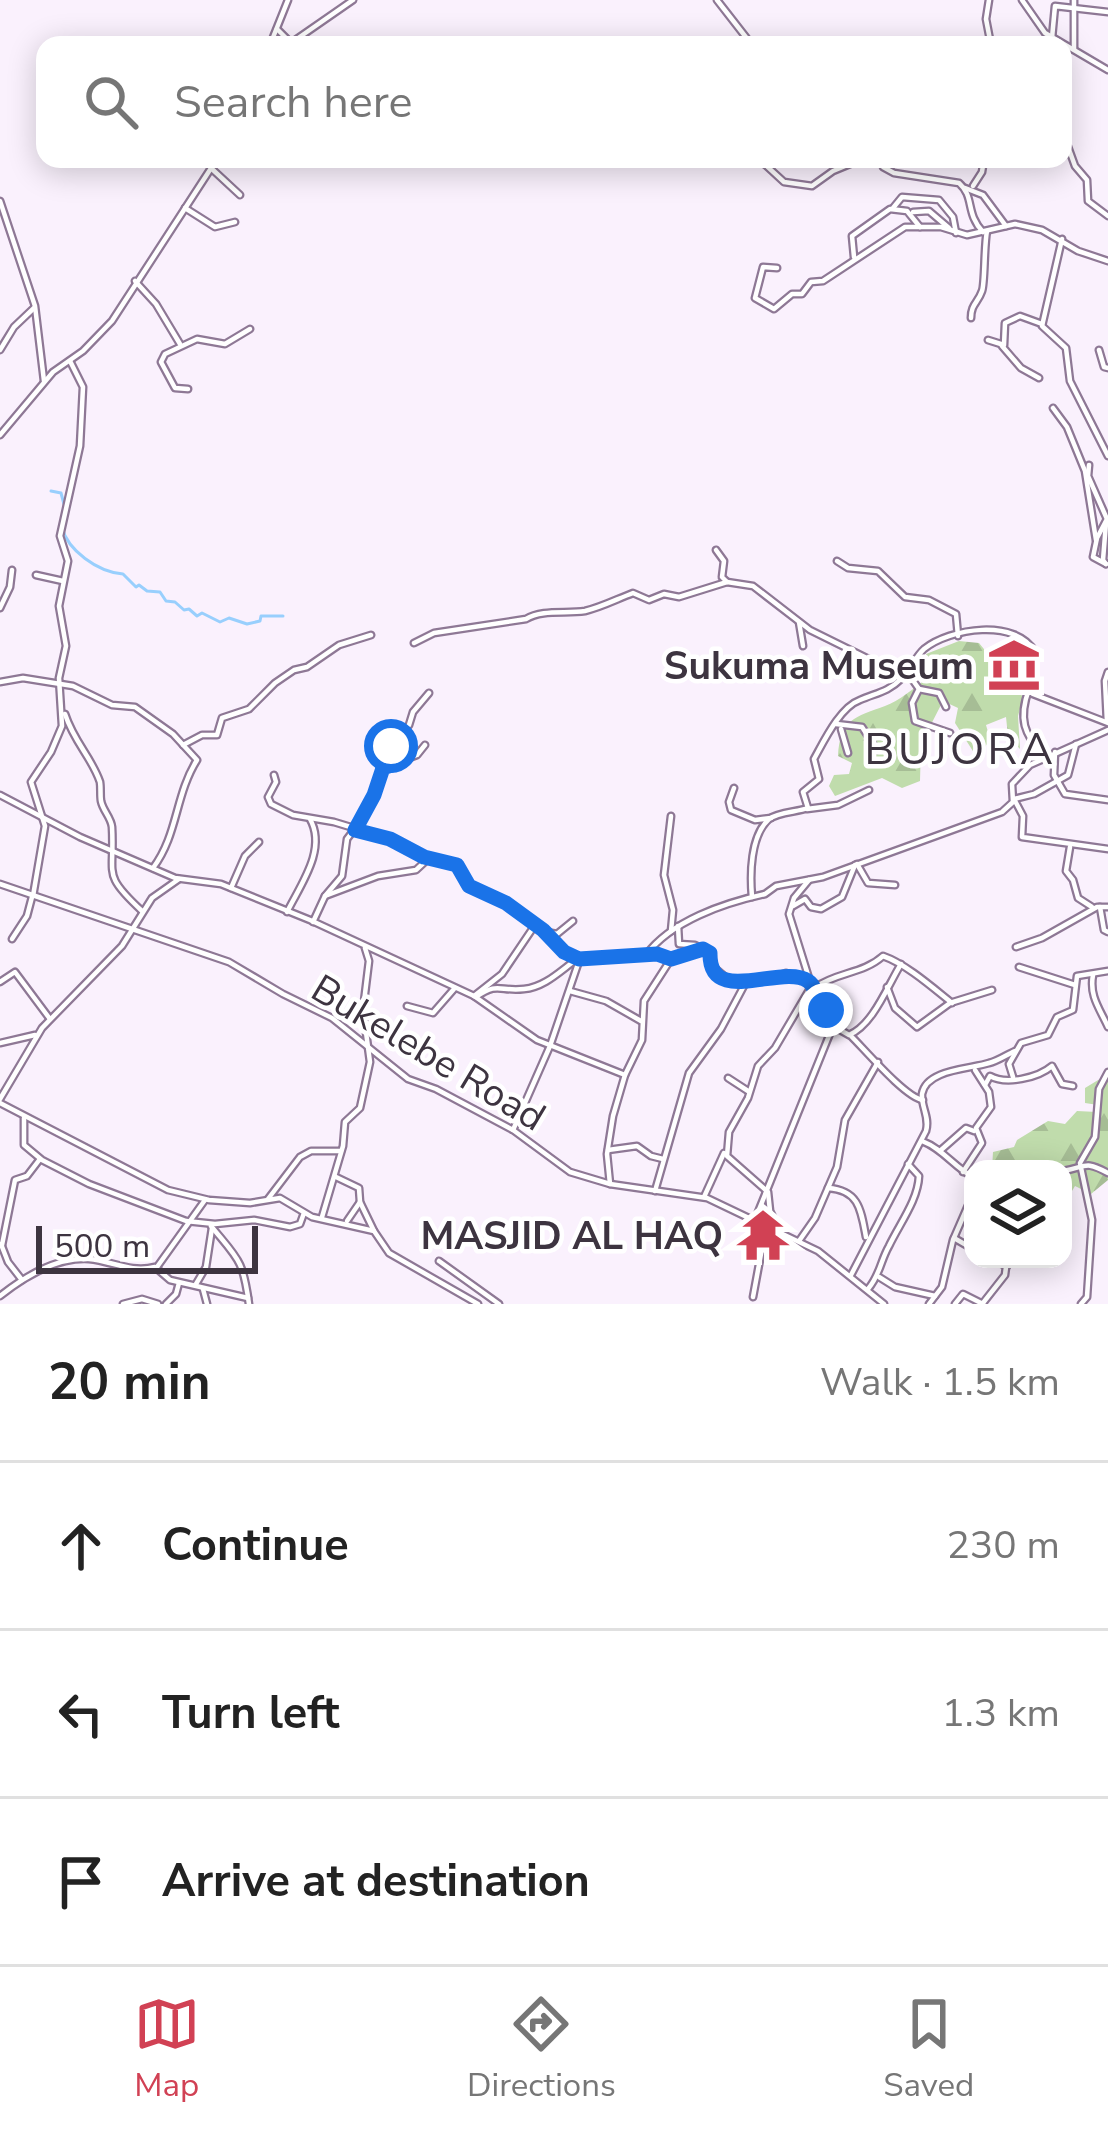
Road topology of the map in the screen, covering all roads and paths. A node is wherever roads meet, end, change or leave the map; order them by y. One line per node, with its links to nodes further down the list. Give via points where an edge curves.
1 (288, 0): 8 (street)
2 (353, 0): 11 (street)
3 (718, 0): 12 (street)
4 (989, 0): 13 (street)
5 (1022, 0): 14 (street)
6 (1074, 4): 7 (street); 15 (street, via 1055,7); 16 (street)
7 (1108, 12)
8 (278, 29): 9 (street); 10 (street)
9 (274, 36)
10 (284, 36)
11 (301, 36)
12 (745, 36)
13 (989, 36)
14 (1050, 36)
15 (1052, 36)
16 (1074, 49): 17 (street)
17 (1108, 70)
18 (1072, 157): 30 (street, via 1088,200)
19 (772, 168): 20 (street, via 784,182 814,186)
20 (840, 168)
21 (885, 168): 24 (street)
22 (982, 168): 24 (street)
23 (212, 169): 25 (street); 27 (street)
24 (968, 190): 32 (street, via 986,198); 34 (street, via 970,216)
25 (239, 195)
26 (0, 201): 41 (street)
27 (185, 208): 31 (street, via 215,227); 40 (street)
28 (893, 208): 29 (street); 35 (street, via 902,197 941,201); 37 (street, via 852,236)
29 (910, 213): 33 (street); 35 (street, via 929,211)
30 (1108, 216)
31 (235, 222)
32 (1006, 226): 34 (street); 36 (street)
33 (920, 227): 35 (street); 37 (street, via 891,232)
34 (985, 232): 35 (street); 42 (street, via 984,288)
35 (954, 233)
36 (1062, 239): 38 (street); 43 (street)
37 (854, 257): 39 (street, via 774,309 755,298 764,267)
38 (1108, 260)
39 (777, 268)
40 (135, 281): 46 (street); 50 (street)
41 (35, 307): 48 (street); 52 (street)
42 (971, 318)
43 (1042, 324): 47 (street, via 1022,316 1006,322); 61 (street, via 1066,348 1070,382)
44 (250, 328): 46 (street, via 225,344 202,338)
45 (988, 340): 47 (street)
46 (181, 345): 58 (street, via 161,362 173,386)
47 (1002, 346): 56 (street)
48 (0, 350)
49 (1099, 350): 53 (street)
50 (82, 352): 51 (street); 54 (street)
51 (70, 361): 54 (street); 55 (street)
52 (44, 364): 55 (street); 57 (street)
53 (1108, 368)
54 (78, 371): 70 (street, via 80,446 60,536 68,561)
55 (53, 372): 57 (street)
56 (1039, 378)
57 (44, 382): 60 (street)
58 (188, 389)
59 (1053, 408): 64 (street, via 1085,472)
60 (0, 434)
61 (1107, 454)
62 (1089, 465): 63 (street)
63 (1108, 518): 64 (street); 67 (street)
64 (1096, 540): 67 (street, via 1094,558)
65 (716, 550): 71 (street)
66 (837, 561): 75 (street, via 879,572 904,597 944,605 956,614)
67 (1107, 564)
68 (12, 570): 72 (street)
69 (36, 574): 70 (street)
70 (63, 581): 81 (street)
71 (727, 582): 73 (street, via 755,586); 76 (street, via 677,597 633,593 582,611 536,613)
72 (0, 608)
73 (798, 621): 77 (street); 78 (street)
74 (371, 635): 92 (street, via 294,670 249,709 222,718 217,735)
75 (958, 636): 78 (street, via 925,648); 83 (street, via 989,628 1030,643)
76 (414, 643)
77 (803, 646)
78 (908, 672): 82 (street); 88 (street, via 880,695 852,704)
79 (1108, 672): 87 (street)
80 (0, 682): 81 (street)
81 (60, 684): 86 (street); 92 (street, via 137,708)
82 (919, 689): 85 (street, via 939,693); 89 (street, via 914,719)
83 (1029, 689): 87 (street); 96 (street, via 1024,730)
84 (429, 693): 97 (street, via 392,744)
85 (946, 707)
86 (63, 709): 107 (street, via 60,733 31,782); 114 (street, via 99,778)
87 (1108, 725): 90 (street)
88 (838, 726): 93 (street, via 862,727); 95 (street); 105 (street, via 815,757 819,777 803,792)
89 (950, 733)
90 (1076, 744): 94 (street); 99 (street, via 1070,772)
91 (425, 745): 97 (street)
92 (183, 746): 117 (street, via 197,760 171,841)
93 (877, 750)
94 (1055, 752): 96 (street); 99 (street)
95 (848, 753)
96 (1044, 757): 103 (street, via 1014,778)
97 (395, 764): 110 (street, via 383,768)
98 (274, 775): 109 (street, via 270,803)
99 (1059, 781): 103 (street); 104 (street, via 1066,795)
100 (734, 788): 108 (street, via 731,811)
101 (869, 790): 105 (street, via 838,806)
102 (0, 795): 107 (street)
103 (1014, 799): 112 (street, via 1024,838); 116 (street, via 998,814)
104 (1108, 800)
105 (807, 808): 108 (street)
106 (671, 816): 135 (street, via 664,875 674,910)
107 (43, 818): 114 (street); 123 (street)
108 (771, 818): 125 (street, via 752,855)
109 (310, 819): 110 (street); 129 (street, via 316,848)
110 (355, 830): 115 (street); 124 (street, via 342,875)
111 (260, 842): 122 (street, via 244,856)
112 (1070, 847): 113 (street); 127 (street, via 1066,871 1078,899)
113 (1108, 849)
114 (111, 850): 117 (street); 128 (street, via 118,889)
115 (429, 858): 124 (street, via 416,871); 132 (street, via 457,865 469,886)
116 (856, 864): 119 (street); 121 (street, via 868,884); 126 (street, via 842,898 820,909 801,898)
117 (153, 868): 118 (street)
118 (179, 879): 122 (street); 128 (street)
119 (809, 880): 125 (street); 126 (street)
120 (0, 884): 123 (street, Bukelebe Road)
121 (895, 885)
122 (231, 888): 129 (street)
123 (32, 896): 134 (street, Bukelebe Road); 138 (street)
124 (325, 896): 131 (street)
125 (752, 897): 133 (street)
126 (794, 906): 151 (street, via 789,914)
127 (1101, 908): 137 (street); 139 (street)
128 (142, 911): 134 (street)
129 (286, 912): 131 (street)
130 (573, 921): 136 (street, via 557,934)
131 (313, 922): 140 (street)
132 (535, 925): 136 (street); 157 (street, via 502,974)
133 (678, 926): 135 (street); 141 (street, via 680,945)
134 (134, 928): 160 (street); 167 (street, Bukelebe Road, via 229,962)
135 (670, 931): 142 (street)
136 (546, 932): 143 (street)
137 (1108, 932)
138 (12, 939)
139 (1016, 947)
140 (365, 949): 154 (street); 167 (street)
141 (703, 949): 144 (street); 150 (street, via 723,978)
142 (647, 955): 143 (street); 144 (street)
143 (579, 958): 156 (street); 157 (street, via 530,988 497,986)
144 (671, 959): 161 (street, via 644,1000)
145 (902, 964): 151 (street, via 881,957 868,969); 153 (street); 158 (street)
146 (1019, 967): 152 (street)
147 (1108, 971): 148 (street)
148 (1093, 975): 152 (street, via 1078,975); 163 (street)
149 (0, 982): 160 (street, via 14,971)
150 (746, 982): 151 (street, via 786,973); 190 (street, via 689,1073)
151 (811, 984): 162 (street, via 818,1007 837,1012); 178 (street)
152 (1075, 985): 169 (street, via 1072,1012)
153 (887, 987): 158 (street, via 895,1009 915,1027); 165 (street)
154 (454, 988): 157 (street); 159 (street, via 433,1013)
155 (992, 990): 158 (street)
156 (570, 991): 161 (street); 168 (street)
157 (475, 997): 168 (street)
158 (952, 1003)
159 (407, 1006)
160 (50, 1019): 164 (street)
161 (642, 1023): 173 (street)
162 (835, 1027): 165 (street); 202 (street)
163 (1108, 1028)
164 (38, 1033): 166 (street); 180 (street)
165 (851, 1036): 170 (street)
166 (0, 1043)
167 (369, 1046): 182 (street, Bukelebe Road, via 408,1079); 185 (street, via 360,1107 345,1120)
168 (550, 1046): 173 (street); 182 (street)
169 (1015, 1052): 171 (street); 174 (street)
170 (878, 1062): 179 (street); 200 (street, via 845,1120)
171 (974, 1067): 176 (street); 179 (street, via 933,1080)
172 (1108, 1072): 193 (street, via 1095,1137)
173 (625, 1075): 186 (street)
174 (1013, 1077): 176 (street, via 990,1076); 177 (street, via 1053,1066)
175 (728, 1078): 178 (street)
176 (985, 1085): 183 (street, via 991,1107)
177 (1073, 1086)
178 (750, 1092): 188 (street)
179 (923, 1100): 184 (street, via 929,1120)
180 (0, 1101): 181 (street)
181 (23, 1115): 189 (street, via 24,1145); 205 (street, via 169,1190)
182 (513, 1130): 199 (street, Bukelebe Road, via 570,1172)
183 (978, 1134): 187 (street, via 967,1127); 196 (street, via 982,1142)
184 (922, 1141): 187 (street); 192 (street)
185 (342, 1150): 198 (street); 204 (street, via 305,1154)
186 (608, 1150): 190 (street, via 633,1145); 199 (street)
187 (941, 1150): 196 (street)
188 (726, 1151): 202 (street); 203 (street)
189 (40, 1158): 209 (street); 220 (street, via 15,1180)
190 (665, 1159): 201 (street)
191 (1108, 1162): 195 (street)
192 (908, 1163): 218 (street); 227 (street, via 919,1190)
193 (1080, 1165): 194 (street); 195 (street); 249 (street, via 1092,1220)
194 (1072, 1168)
195 (1100, 1168): 197 (street)
196 (963, 1172)
197 (1108, 1173)
198 (336, 1178): 206 (street, via 358,1188); 208 (street)
199 (610, 1184): 201 (street, Bukelebe Road)
200 (828, 1187): 218 (street, via 851,1194); 219 (street)
201 (655, 1191): 203 (street, Bukelebe Road)
202 (768, 1192): 212 (street); 216 (street)
203 (704, 1197): 212 (street, Bukelebe Road)
204 (268, 1198): 205 (street); 207 (street)
205 (205, 1200): 209 (street)
206 (360, 1202): 211 (street); 215 (street)
207 (304, 1213): 208 (street); 213 (street, via 294,1227 248,1220)
208 (322, 1219): 211 (street)
209 (190, 1221): 213 (street); 223 (street)
210 (964, 1221): 217 (street)
211 (342, 1222): 215 (street)
212 (754, 1222): 214 (street, Bukelebe Road)
213 (210, 1226): 231 (street); 238 (street, via 238,1256)
214 (766, 1227): 216 (street, Bukelebe Road); 237 (street)
215 (374, 1231): 230 (street, via 389,1253)
216 (781, 1233): 219 (street, Bukelebe Road)
217 (954, 1238): 221 (street); 235 (street)
218 (867, 1240): 226 (street)
219 (799, 1241): 226 (street, Bukelebe Road)
220 (1, 1243): 228 (street)
221 (964, 1244)
222 (439, 1261): 225 (street)
223 (156, 1268): 228 (street, via 71,1260); 229 (street)
224 (1007, 1268): 248 (street)
225 (455, 1273): 230 (street); 245 (street)
226 (851, 1275): 233 (street, Bukelebe Road)
227 (879, 1276): 233 (street); 235 (street)
228 (22, 1280): 236 (street)
229 (184, 1281): 231 (street); 241 (street)
230 (441, 1282): 234 (street)
231 (196, 1284): 232 (street)
232 (203, 1288): 238 (street); 242 (street)
233 (868, 1289): 246 (street, Bukelebe Road)
234 (455, 1292): 243 (street); 244 (street)
235 (939, 1294): 247 (street)
236 (0, 1297)
237 (754, 1297)
238 (248, 1301)
239 (954, 1301): 248 (street, via 964,1294)
240 (123, 1304): 241 (street)
241 (162, 1304)
242 (207, 1304)
243 (457, 1304)
244 (478, 1304)
245 (499, 1304)
246 (884, 1304)
247 (928, 1304)
248 (983, 1304)
249 (1081, 1304)

